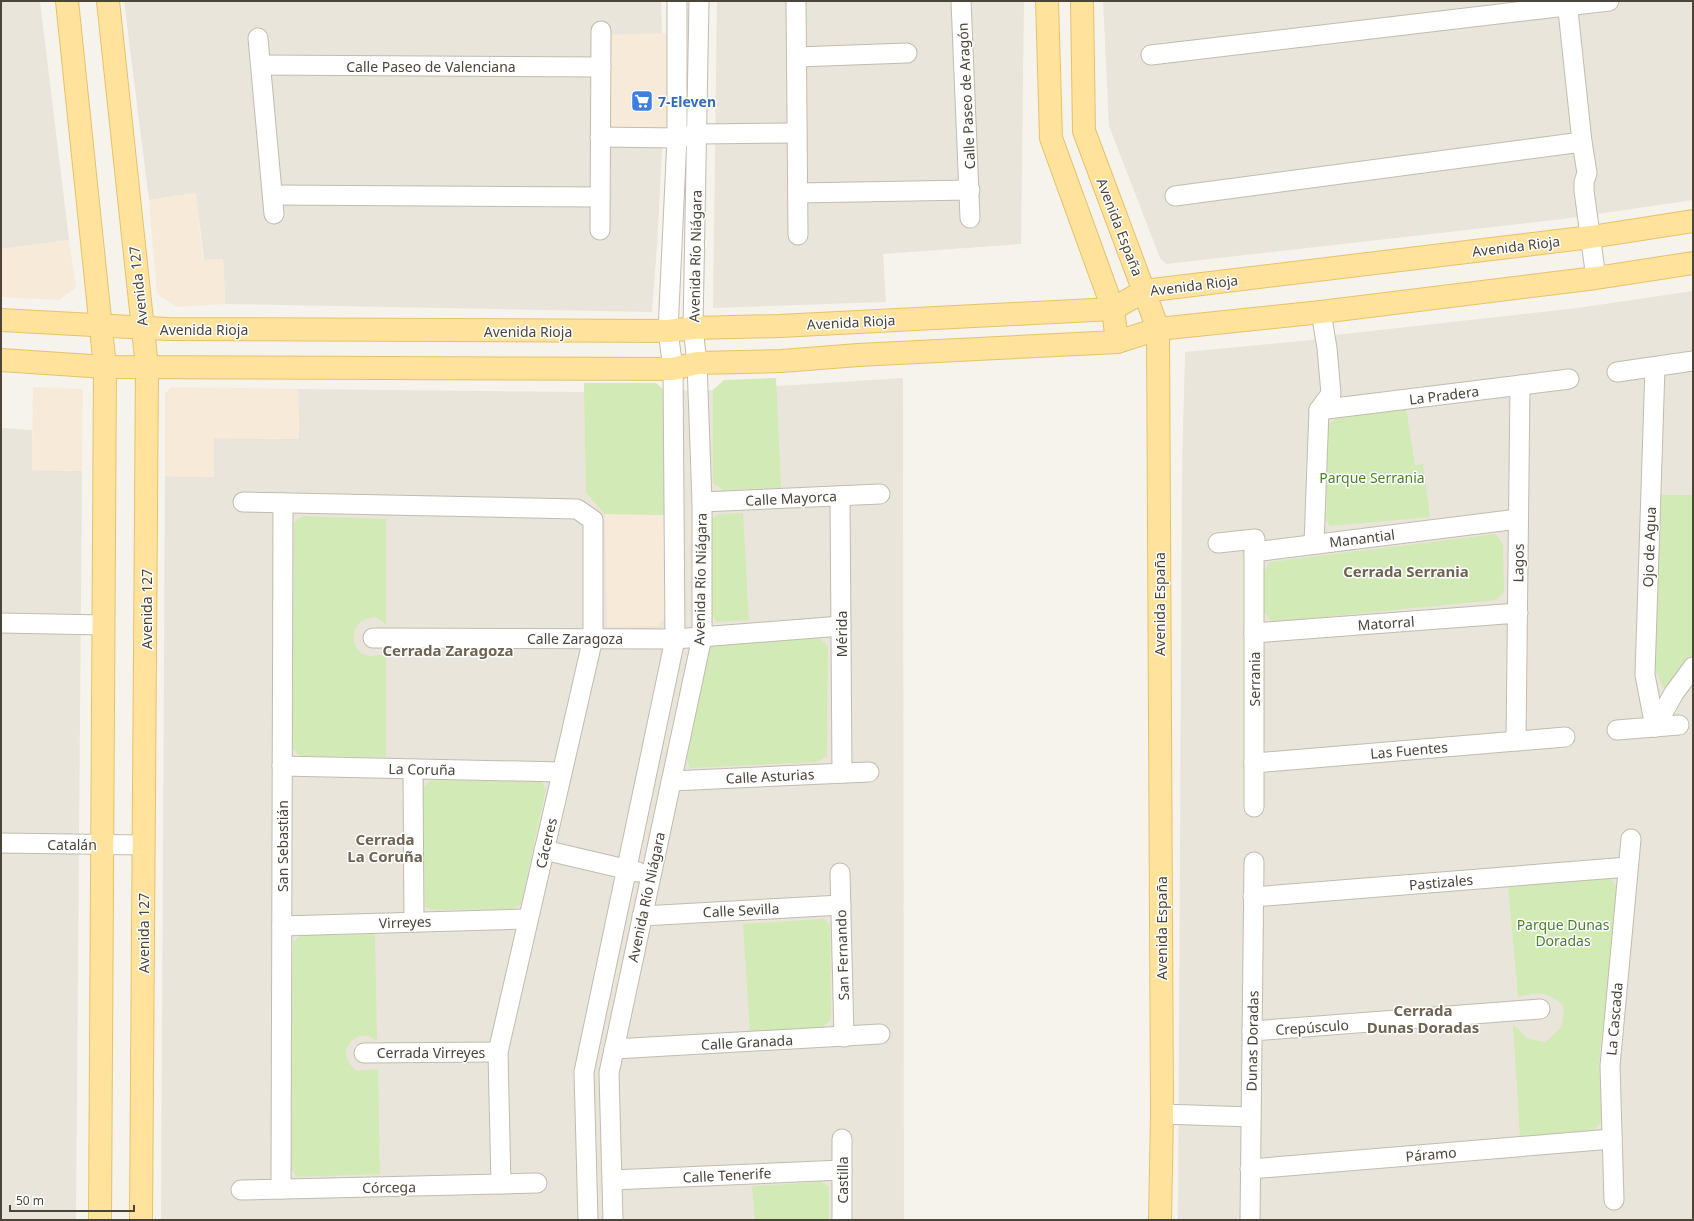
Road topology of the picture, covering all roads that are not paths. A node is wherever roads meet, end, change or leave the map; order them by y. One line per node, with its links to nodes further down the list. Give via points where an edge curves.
1 (67, 1): 41 (main road)
2 (108, 1): 43 (main road, Avenida 127)
3 (677, 1): 21 (street, Avenida Río Niágara)
4 (699, 1): 19 (street, Avenida Río Niágara)
5 (796, 1): 15 (street)
6 (962, 1): 23 (street, Calle Paseo de Aragón)
7 (1609, 1): 8 (street)
8 (1568, 3): 14 (street); 22 (street)
9 (1082, 10): 10 (main road); 36 (main road, Avenida España, via 1084,131)
10 (1047, 11): 37 (main road, via 1051,138)
11 (601, 31): 17 (street)
12 (258, 38): 16 (street)
13 (907, 53): 15 (street)
14 (1151, 55)
15 (797, 57): 18 (street)
16 (261, 64): 17 (street, Calle Paseo de Valenciana); 25 (street)
17 (601, 67): 20 (street)
18 (796, 133): 19 (street); 24 (street)
19 (698, 134): 21 (street); 44 (street, Avenida Río Niágara)
20 (600, 137): 21 (street); 27 (street)
21 (677, 138): 46 (street, Avenida Río Niágara)
22 (1582, 142): 26 (street); 33 (street, via 1587,172 1584,191)
23 (970, 190): 24 (street, Calle Paseo de Aragón); 29 (street, Calle Paseo de Aragón)
24 (798, 193): 32 (street)
25 (273, 195): 27 (street); 28 (street)
26 (1175, 196)
27 (600, 197): 31 (street)
28 (274, 214)
29 (970, 218)
30 (1693, 221): 33 (main road, Avenida Rioja)
31 (600, 230)
32 (798, 235)
33 (1591, 236): 35 (street); 36 (main road, Avenida Rioja)
34 (1693, 263): 35 (main road)
35 (1596, 278): 38 (main road)
36 (1144, 291): 37 (main road, Avenida Rioja); 45 (main road, Avenida España)
37 (1113, 309): 40 (main road, Avenida Rioja); 47 (main road)
38 (1322, 312): 45 (main road); 60 (street, via 1330,394)
39 (1, 320): 41 (main road, Avenida Rioja)
40 (855, 322): 42 (main road, Avenida Rioja); 48 (main road)
41 (102, 326): 43 (main road, Avenida Rioja); 53 (main road)
42 (780, 326): 44 (main road, Avenida Rioja); 50 (main road)
43 (143, 328): 46 (main road, Avenida Rioja); 54 (main road, Avenida 127)
44 (693, 328): 46 (main road, Avenida Rioja); 52 (street, Avenida Río Niágara)
45 (1158, 329): 47 (main road); 116 (main road, Avenida España)
46 (668, 331): 56 (street, Avenida Río Niágara)
47 (1117, 342): 48 (main road)
48 (858, 355): 50 (main road)
49 (1, 360): 53 (main road)
50 (782, 361): 52 (main road)
51 (1693, 361): 55 (street)
52 (697, 363): 56 (main road); 64 (street, Avenida Río Niágara)
53 (105, 367): 54 (main road); 72 (main road)
54 (147, 367): 56 (main road); 96 (main road, Avenida 127)
55 (1655, 367): 57 (street); 81 (street, Ojo de Agua, via 1644,675)
56 (673, 369): 78 (street, Avenida Río Niágara)
57 (1617, 372)
58 (1569, 380): 59 (street, La Pradera)
59 (1520, 385): 60 (street, La Pradera); 66 (street, Lagos)
60 (1318, 410): 68 (street)
61 (880, 494): 62 (street, Calle Mayorca)
62 (840, 496): 64 (street, Calle Mayorca); 73 (street, Mérida)
63 (243, 502): 65 (street)
64 (702, 502): 75 (street, Avenida Río Niágara)
65 (283, 503): 77 (street, Cáceres, via 577,509 593,520); 86 (street, San Sebastián)
66 (1518, 519): 68 (street, Manantial); 70 (street, Lagos)
67 (1218, 542): 69 (street, via 1255,539)
68 (1314, 544): 69 (street, Manantial)
69 (1254, 552): 74 (street, Serrania)
70 (1518, 613): 74 (street, Matorral); 84 (street, Lagos)
71 (1, 623): 72 (street)
72 (104, 625): 95 (main road)
73 (841, 626): 75 (street, Calle Zaragoza); 90 (street, Mérida)
74 (1254, 633): 85 (street, Serrania)
75 (702, 637): 78 (street, Calle Zaragoza); 91 (street, Avenida Río Niágara)
76 (373, 638): 77 (street, Calle Zaragoza)
77 (593, 638): 78 (street, Calle Zaragoza); 88 (street, Cáceres)
78 (674, 639): 100 (street, Avenida Río Niágara)
79 (1693, 667): 81 (street, via 1674,693)
80 (1679, 725): 81 (street)
81 (1655, 727): 82 (street)
82 (1617, 730)
83 (1565, 737): 84 (street, Las Fuentes)
84 (1516, 741): 85 (street, Las Fuentes)
85 (1254, 763): 92 (street, Serrania)
86 (282, 766): 87 (street, La Coruña); 108 (street, San Sebastián)
87 (413, 769): 88 (street, La Coruña); 107 (street)
88 (562, 772): 97 (street, Cáceres)
89 (869, 772): 90 (street, Calle Asturias)
90 (842, 773): 91 (street, Calle Asturias)
91 (671, 781): 102 (street, Avenida Río Niágara)
92 (1254, 806)
93 (1631, 839): 99 (street, La Cascada)
94 (1, 843): 95 (street, Catalán)
95 (102, 844): 96 (street, Catalán); 128 (main road)
96 (144, 845): 129 (main road, Avenida 127)
97 (544, 850): 100 (street); 106 (street, Cáceres)
98 (1254, 862): 103 (street, Dunas Doradas)
99 (1628, 866): 103 (street, Pastizales); 118 (street, La Cascada, via 1610,1066)
100 (626, 870): 102 (street); 130 (street, Avenida Río Niágara, via 584,1072)
101 (840, 873): 104 (street, San Fernando)
102 (651, 875): 105 (street, Avenida Río Niágara)
103 (1253, 897): 110 (street, Dunas Doradas)
104 (841, 905): 105 (street, Calle Sevilla); 112 (street, San Fernando)
105 (642, 916): 113 (street, Avenida Río Niágara)
106 (528, 919): 107 (street, Virreyes); 114 (street, Cáceres)
107 (414, 922): 108 (street, Virreyes)
108 (282, 926): 125 (street, San Sebastián)
109 (1540, 1009): 110 (street, Crepúsculo)
110 (1252, 1031): 117 (street, Dunas Doradas)
111 (880, 1034): 112 (street, Calle Granada)
112 (844, 1037): 113 (street, Calle Granada)
113 (614, 1049): 122 (street, Avenida Río Niágara, via 608,1073)
114 (498, 1052): 115 (street, Cerrada Virreyes); 124 (street, Cáceres)
115 (364, 1053)
116 (1162, 1114): 117 (street); 133 (main road, Avenida España)
117 (1251, 1117): 120 (street, Dunas Doradas)
118 (1612, 1138): 120 (street, Páramo); 127 (street, La Cascada)
119 (842, 1139): 121 (street, Castilla)
120 (1250, 1169): 134 (street, Dunas Doradas)
121 (842, 1170): 122 (street, Calle Tenerife); 132 (street, Castilla)
122 (612, 1180): 131 (street, Avenida Río Niágara)
123 (537, 1183): 124 (street, Córcega)
124 (501, 1184): 125 (street, Córcega)
125 (281, 1189): 126 (street, Córcega)
126 (241, 1190)
127 (1614, 1200)
128 (100, 1220)
129 (141, 1220)
130 (588, 1220)
131 (613, 1220)
132 (842, 1220)
133 (1160, 1220)
134 (1250, 1220)

